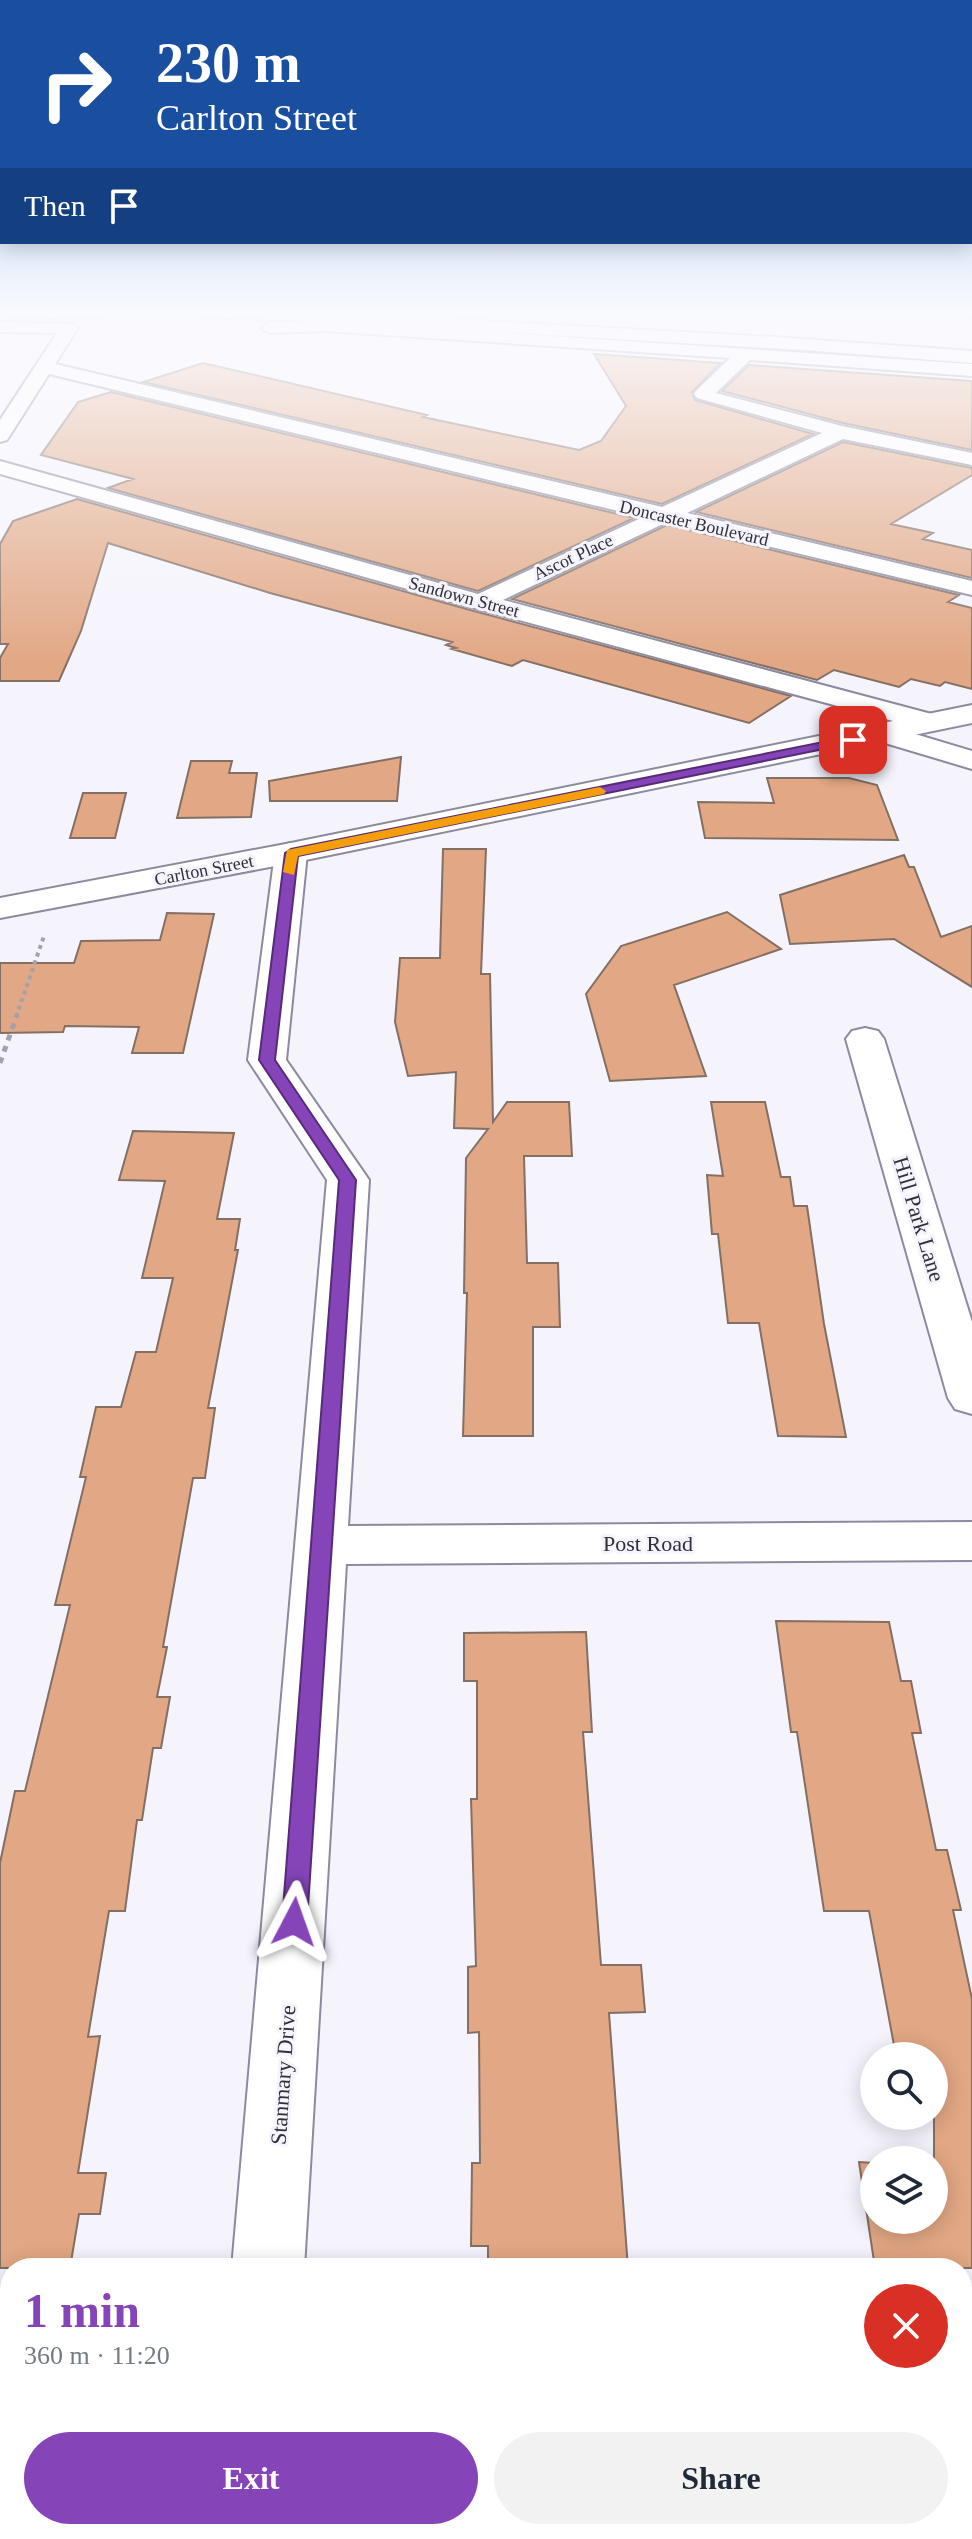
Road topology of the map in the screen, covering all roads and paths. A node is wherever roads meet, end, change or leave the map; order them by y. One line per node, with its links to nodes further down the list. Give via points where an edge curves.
1 (300, 428): 6 (main road, Doncaster Boulevard)
2 (828, 428): 3 (main road)
3 (841, 432): 4 (main road); 6 (main road, Ascot Place)
4 (972, 459)
5 (0, 467): 8 (main road, Sandown Street)
6 (662, 515): 7 (main road, Doncaster Boulevard); 8 (main road, Ascot Place)
7 (972, 588)
8 (480, 602): 10 (main road, Sandown Street)
9 (972, 714): 10 (main road, Carlton Street)
10 (929, 722): 11 (main road, Carlton Street)
11 (885, 734): 12 (main road); 13 (main road, Carlton Street)
12 (972, 760)
13 (291, 853): 14 (main road, Carlton Street); 20 (main road, Stanmary Drive, via 267,1060 348,1180)
14 (58, 897): 15 (main road, Carlton Street); 17 (path)
15 (0, 908)
16 (865, 1039): 18 (main road, Hill Park Lane)
17 (0, 1063)
18 (972, 1398)
19 (972, 1541): 20 (main road, Post Road)
20 (323, 1545): 21 (main road, Stanmary Drive)
21 (269, 2258)

